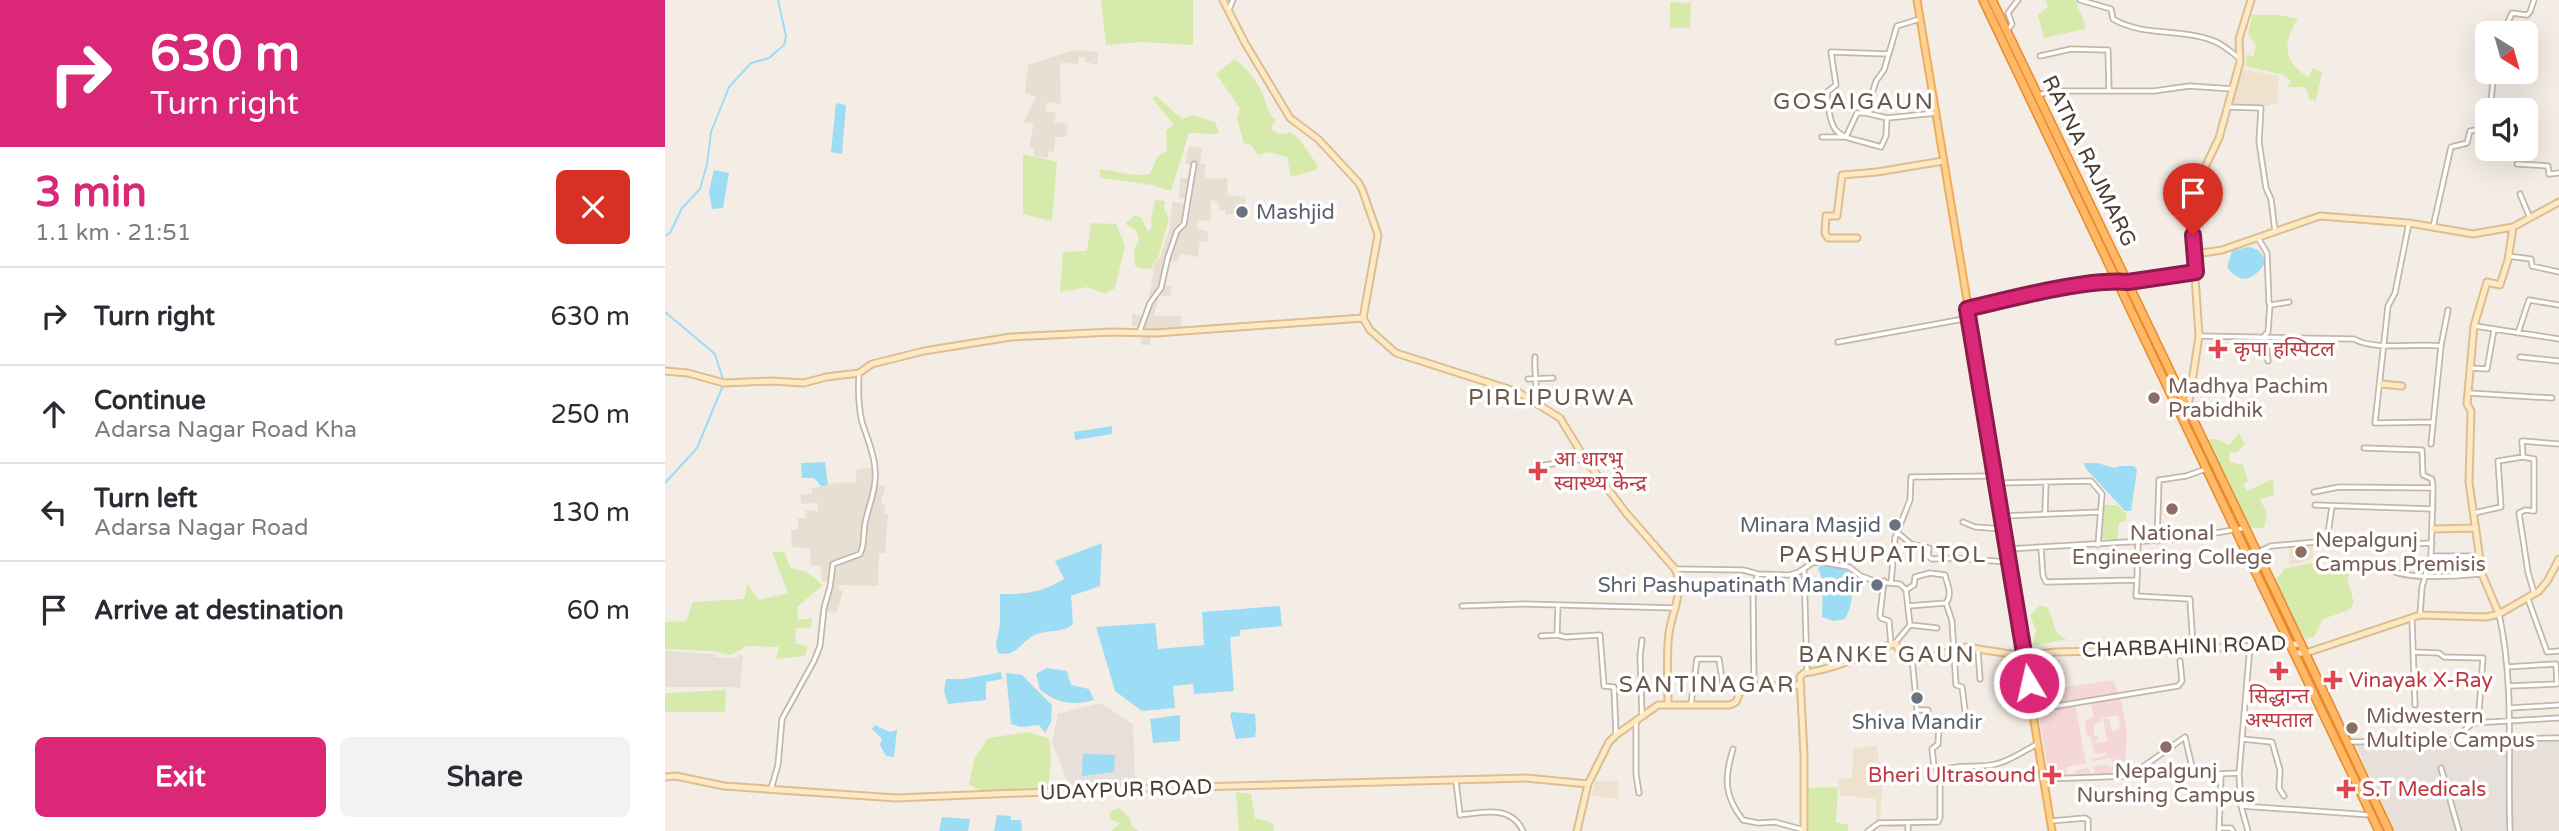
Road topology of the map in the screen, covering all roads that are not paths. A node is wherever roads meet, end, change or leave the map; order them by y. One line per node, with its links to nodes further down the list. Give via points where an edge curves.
1 (1223, 0): 10 (street)
2 (1233, 0): 10 (street)
3 (1917, 0): 11 (main road)
4 (1983, 0): 44 (highway, RATNA RAJMARG)
5 (1992, 0): 13 (highway, RATNA RAJMARG)
6 (2018, 0): 13 (street, via 2008,13 2012,24)
7 (2080, 0): 16 (street, via 2111,9 2113,19 2128,26 2212,40)
8 (2251, 0): 16 (street, via 2239,39)
9 (2533, 0): 12 (street, via 2531,12 2512,13)
10 (1229, 9): 51 (street, via 1290,118 1318,139 1362,188 1378,235)
11 (1920, 19): 14 (street, via 1897,26); 22 (main road)
12 (2508, 21)
13 (2008, 34): 19 (highway, RATNA RAJMARG)
14 (1889, 54): 21 (street); 26 (street, via 1831,52 1836,85 1827,92 1830,121 1837,134)
15 (2040, 56): 18 (street, via 2071,49 2108,50)
16 (2239, 58): 17 (street)
17 (2233, 89): 18 (street); 20 (street)
18 (2109, 90): 19 (street)
19 (2038, 95): 45 (highway, RATNA RAJMARG)
20 (2228, 107): 37 (street, via 2261,108 2259,142); 40 (street, via 2195,188 2191,216)
21 (1866, 113): 23 (street); 26 (street, via 1857,113)
22 (1936, 113): 23 (street); 27 (main road)
23 (1887, 118): 26 (street, via 1881,147)
24 (2475, 130): 35 (street, via 2470,131 2467,143 2452,146)
25 (1822, 137): 26 (street)
26 (1846, 137)
27 (1943, 161): 38 (street, via 1842,175 1837,216 1826,216 1825,233 1828,238); 49 (main road)
28 (1194, 164): 55 (street, via 1184,224 1177,231 1161,288)
29 (2517, 164): 30 (street, via 2548,166 2549,174)
30 (2559, 173)
31 (2520, 194): 33 (street)
32 (2559, 202): 33 (street)
33 (2531, 218): 36 (street)
34 (2409, 223): 35 (street); 37 (street, via 2320,216); 61 (street)
35 (2433, 227): 36 (street, via 2473,234)
36 (2513, 227): 41 (street)
37 (2275, 231): 39 (street)
38 (1857, 238)
39 (2258, 238): 40 (street); 47 (street, via 2267,253)
40 (2195, 254): 42 (street)
41 (2508, 256): 43 (street, via 2531,259 2532,267); 53 (street, via 2500,285 2487,282)
42 (2196, 272): 45 (street); 57 (street)
43 (2559, 272)
44 (2118, 281): 45 (street); 49 (street); 86 (highway, RATNA RAJMARG)
45 (2128, 282): 78 (highway, RATNA RAJMARG)
46 (2289, 302): 47 (street)
47 (2270, 304): 58 (street)
48 (2559, 305): 56 (street, via 2529,300)
49 (1967, 309): 52 (main road)
50 (2448, 310): 62 (street)
51 (1363, 318): 55 (street); 77 (street, via 1396,353 1518,392)
52 (1969, 318): 60 (street); 87 (main road)
53 (2474, 326): 54 (street); 67 (street)
54 (2494, 330): 56 (street); 67 (street, via 2487,369)
55 (1139, 333): 69 (street, via 1011,337 924,351 872,364)
56 (2518, 333): 59 (street)
57 (2199, 336): 58 (street); 78 (street)
58 (2265, 336): 61 (street, via 2354,339); 65 (street)
59 (2559, 339)
60 (1838, 342)
61 (2382, 345): 62 (street); 73 (street)
62 (2441, 346): 79 (street)
63 (2520, 356): 66 (street)
64 (1535, 357): 72 (street)
65 (2268, 361)
66 (2559, 361)
67 (2470, 368): 75 (street)
68 (665, 372): 69 (street, via 724,383 804,383)
69 (859, 373): 189 (street, via 857,398 875,472 863,548 860,554 832,564 820,646 782,719)
70 (1553, 377): 72 (street)
71 (1528, 379): 72 (street)
72 (1536, 379): 77 (street)
73 (2381, 384): 74 (street); 79 (street, via 2375,423)
74 (2402, 386)
75 (2469, 393): 76 (street); 95 (street, via 2469,482)
76 (2552, 398)
77 (1535, 403): 84 (street, via 1560,418)
78 (2188, 408): 101 (highway, RATNA RAJMARG)
79 (2433, 422): 80 (street)
80 (2431, 444)
81 (2559, 444): 83 (street, via 2522,441)
82 (2364, 448): 89 (street, via 2422,450 2423,475 2433,480)
83 (2523, 457): 95 (street, via 2498,461 2501,507); 126 (street, via 2535,459 2534,510 2519,513)
84 (1585, 459): 85 (street); 116 (street)
85 (1538, 466)
86 (2207, 468): 101 (highway, RATNA RAJMARG); 104 (street, via 2159,480)
87 (1996, 480): 88 (street); 97 (main road); 103 (street, via 1912,477 1910,500)
88 (2046, 482): 94 (street, via 2091,481 2102,494); 96 (street)
89 (2433, 488): 90 (street, via 2339,487); 93 (street)
90 (2314, 492)
91 (2315, 505): 92 (street)
92 (2332, 506): 93 (street); 111 (street, via 2327,541 2270,545)
93 (2433, 509): 102 (street)
94 (2101, 512): 96 (street); 108 (street)
95 (2474, 513): 99 (street)
96 (2045, 514): 97 (street)
97 (2003, 516): 100 (main road)
98 (1963, 522): 100 (street)
99 (2476, 528): 102 (street); 113 (street)
100 (2004, 529): 110 (main road)
101 (2241, 529): 104 (street); 111 (highway, RATNA RAJMARG); 141 (highway, RATNA RAJMARG)
102 (2433, 529): 107 (street)
103 (1898, 533): 115 (street, via 1912,544 1929,548 1932,559); 124 (street)
104 (2157, 541): 106 (street)
105 (2363, 541): 107 (street, via 2369,546)
106 (2138, 543): 108 (street); 122 (street)
107 (2432, 543): 112 (street)
108 (2098, 545): 109 (street)
109 (2041, 548): 110 (street); 122 (street, via 2046,582)
110 (2007, 549): 115 (main road)
111 (2256, 553): 142 (highway, RATNA RAJMARG)
112 (2431, 556): 113 (street); 121 (street)
113 (2480, 556): 119 (street)
114 (2559, 559): 126 (street, via 2548,580)
115 (2008, 562): 151 (main road)
116 (1675, 569): 120 (street); 131 (street, via 1679,585)
117 (1804, 569): 120 (street, via 1789,575); 123 (street, via 1820,562 1849,566 1861,576); 155 (street)
118 (2389, 570): 121 (street)
119 (2482, 573): 121 (street); 132 (street)
120 (1758, 574): 159 (street, via 1753,589)
121 (2424, 575): 133 (street)
122 (2137, 580): 146 (street, via 2136,596 2190,599)
123 (1884, 582): 124 (street); 140 (street, via 1880,615 1889,621)
124 (1891, 583): 125 (street)
125 (1906, 590): 127 (street, via 1915,577 1945,575); 129 (street)
126 (2531, 597): 132 (street); 148 (street, via 2547,652)
127 (1946, 603): 129 (street); 144 (street)
128 (1558, 605): 130 (street); 131 (street); 137 (street)
129 (1908, 606): 135 (street)
130 (1462, 607)
131 (1676, 608): 162 (street, via 1669,633)
132 (2498, 614): 133 (street); 154 (street)
133 (2420, 615): 134 (street)
134 (2412, 617): 147 (street); 150 (street)
135 (1910, 625): 136 (street); 140 (street)
136 (1937, 628)
137 (1557, 635): 138 (street); 173 (street, via 1600,635 1604,686 1614,687)
138 (1541, 636)
139 (1642, 640): 168 (street)
140 (1893, 643): 152 (street, via 1904,659); 155 (street, via 1841,665)
141 (2291, 643): 142 (street, CHARBAHINI ROAD); 143 (street, CHARBAHINI ROAD); 149 (highway, RATNA RAJMARG)
142 (2301, 644): 150 (highway, RATNA RAJMARG)
143 (2250, 646): 146 (street, CHARBAHINI ROAD); 175 (street)
144 (1955, 648): 145 (street, CHARBAHINI ROAD); 152 (street, CHARBAHINI ROAD); 172 (street, via 1956,685 1962,687 1966,718)
145 (1979, 648): 151 (street, CHARBAHINI ROAD); 156 (street)
146 (2193, 649): 151 (street, CHARBAHINI ROAD)
147 (2414, 652): 164 (street); 171 (street, via 2483,658 2479,711 2472,717)
148 (2559, 652)
149 (2296, 653): 150 (street); 193 (highway, RATNA RAJMARG)
150 (2306, 653): 178 (highway, RATNA RAJMARG)
151 (2024, 656): 167 (main road)
152 (1912, 658): 172 (street, via 1917,710 1928,710 1930,724)
153 (2180, 661): 167 (street, via 2182,681 2178,686)
154 (2507, 667): 157 (street, via 2556,664); 160 (street)
155 (1807, 673): 158 (street, via 1800,677)
156 (1980, 679)
157 (2558, 683): 160 (street)
158 (1801, 685): 159 (street); 196 (street)
159 (1754, 686): 161 (street)
160 (2509, 686): 166 (street)
161 (1742, 687): 163 (street, via 1730,705); 163 (street, via 1723,686 1719,659 1697,659)
162 (1668, 704): 163 (street); 168 (street, via 1657,705)
163 (1691, 704)
164 (2414, 705)
165 (2559, 705): 166 (street)
166 (2510, 708): 170 (street)
167 (2033, 710): 179 (main road)
168 (1639, 718): 173 (street); 190 (street)
169 (2559, 718): 170 (street)
170 (2510, 722): 171 (street); 176 (street)
171 (2473, 723): 177 (street)
172 (1939, 726): 182 (street, via 1938,744 1933,749)
173 (1616, 735): 188 (street)
174 (2559, 738): 176 (street)
175 (2242, 739): 183 (street); 191 (street, via 2272,742)
176 (2509, 739): 177 (street); 209 (street)
177 (2459, 740): 178 (street)
178 (2347, 742): 207 (highway, RATNA RAJMARG)
179 (2038, 743): 182 (street, via 1996,764); 186 (main road)
180 (1733, 749): 196 (street, via 1727,787 1732,806 1743,820)
181 (2441, 768): 208 (street)
182 (1940, 773): 195 (street, via 1939,820)
183 (2239, 773): 184 (street); 192 (street)
184 (2221, 775): 186 (street, via 2195,775 2185,737 2130,776); 197 (street)
185 (665, 777): 189 (street, UDAYPUR ROAD)
186 (2044, 779): 194 (main road)
187 (1456, 781): 188 (street, UDAYPUR ROAD, via 1526,778); 189 (street, UDAYPUR ROAD, via 896,798); 198 (street, via 1460,815 1502,812)
188 (1588, 784): 199 (street)
189 (771, 789)
190 (1639, 793)
191 (2284, 796)
192 (2241, 806): 193 (street); 205 (street)
193 (2373, 815): 206 (highway, RATNA RAJMARG)
194 (2050, 821): 202 (main road); 203 (street, via 2085,818)
195 (1908, 823): 200 (street, via 1879,823); 201 (street)
196 (1804, 830)
197 (2219, 830): 204 (street)
198 (1523, 831)
199 (1577, 831)
200 (1868, 831)
201 (1908, 831)
202 (2052, 831)
203 (2088, 831)
204 (2233, 831)
205 (2248, 831)
206 (2379, 831)
207 (2389, 831)
208 (2459, 831)
209 (2510, 831)

